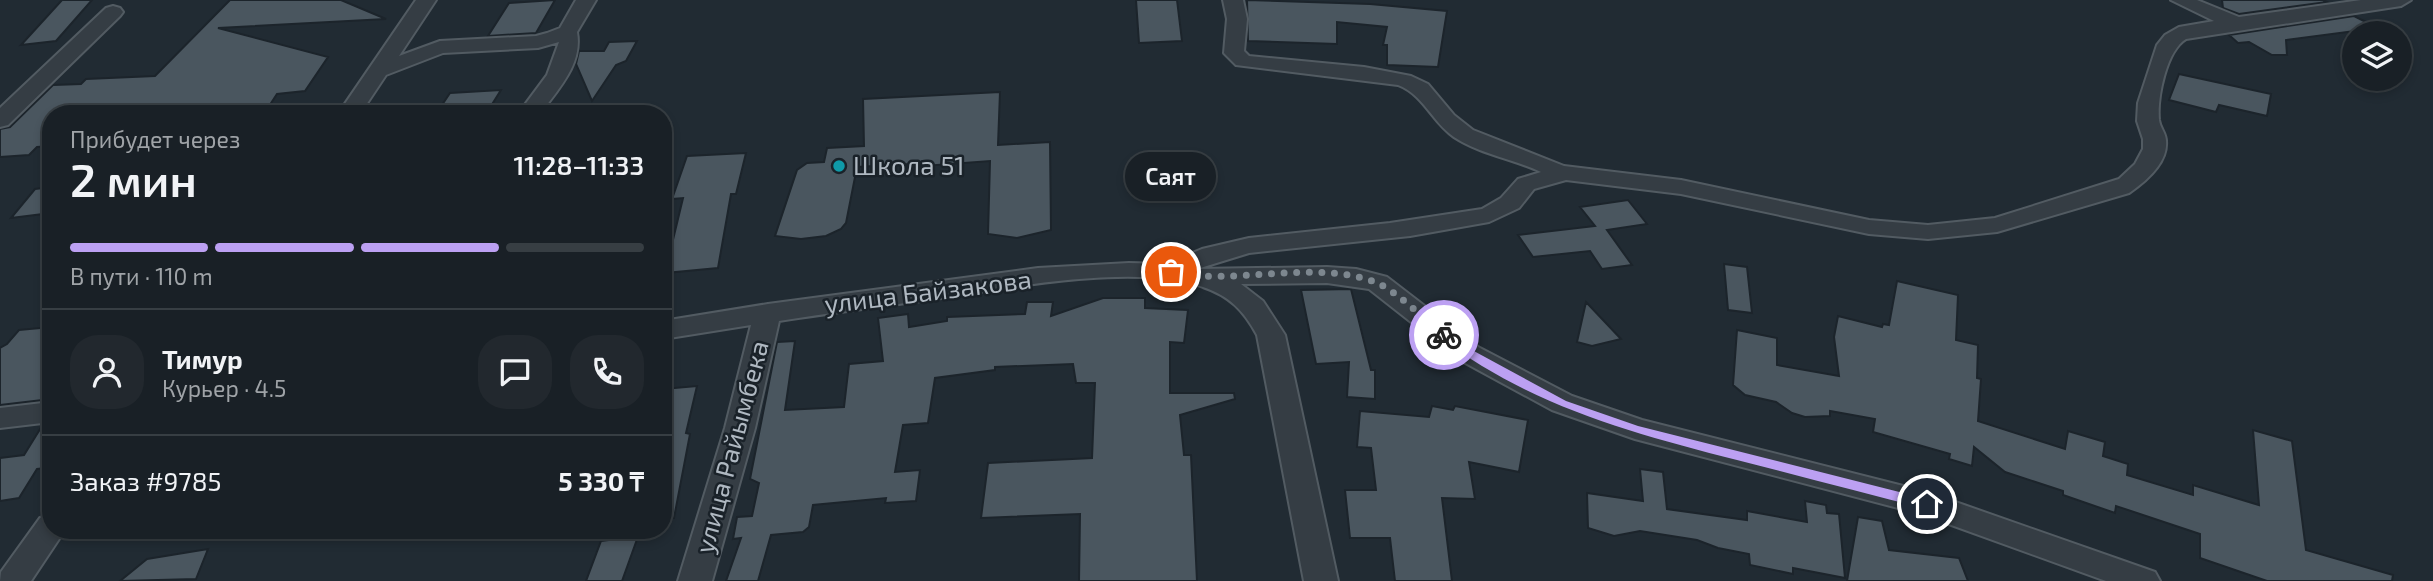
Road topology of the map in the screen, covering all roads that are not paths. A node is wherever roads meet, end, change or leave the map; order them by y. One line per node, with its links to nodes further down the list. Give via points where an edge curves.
1 (426, 0): 2 (street); 11 (street)
2 (433, 0)
3 (586, 0): 10 (street)
4 (1233, 0): 15 (street, via 1237,19 1234,53 1243,61 1411,82 1429,94 1451,125)
5 (2180, 0): 9 (street)
6 (2402, 0): 7 (street)
7 (2367, 2): 9 (street, via 2251,23)
8 (113, 12): 14 (street)
9 (2233, 22): 15 (street, via 2186,31 2172,39 2149,104 2148,124 2155,141 2139,177 2121,188 2008,222 1928,232 1869,227 1681,187)
10 (567, 32): 11 (street, via 538,42 440,47); 13 (street, via 570,41 561,68)
11 (380, 70): 12 (street)
12 (355, 105)
13 (535, 105)
14 (0, 120)
15 (1561, 174): 16 (street, via 1526,184 1510,203 1489,215 1261,242 1202,255)
16 (1182, 274): 17 (street, улица Байзакова); 18 (street, улица Байзакова, via 1079,272); 26 (street, улица Байзакова, via 1327,275 1378,283 1468,352 1562,404 1635,429 1927,504)
17 (1238, 292): 25 (street, via 1255,307 1271,335)
18 (768, 312): 19 (street, улица Байзакова); 24 (street, улица Райымбека)
19 (672, 328)
20 (42, 413): 21 (street)
21 (0, 418)
22 (43, 539): 23 (street)
23 (13, 581)
24 (695, 581)
25 (1321, 581)
26 (2143, 581)

